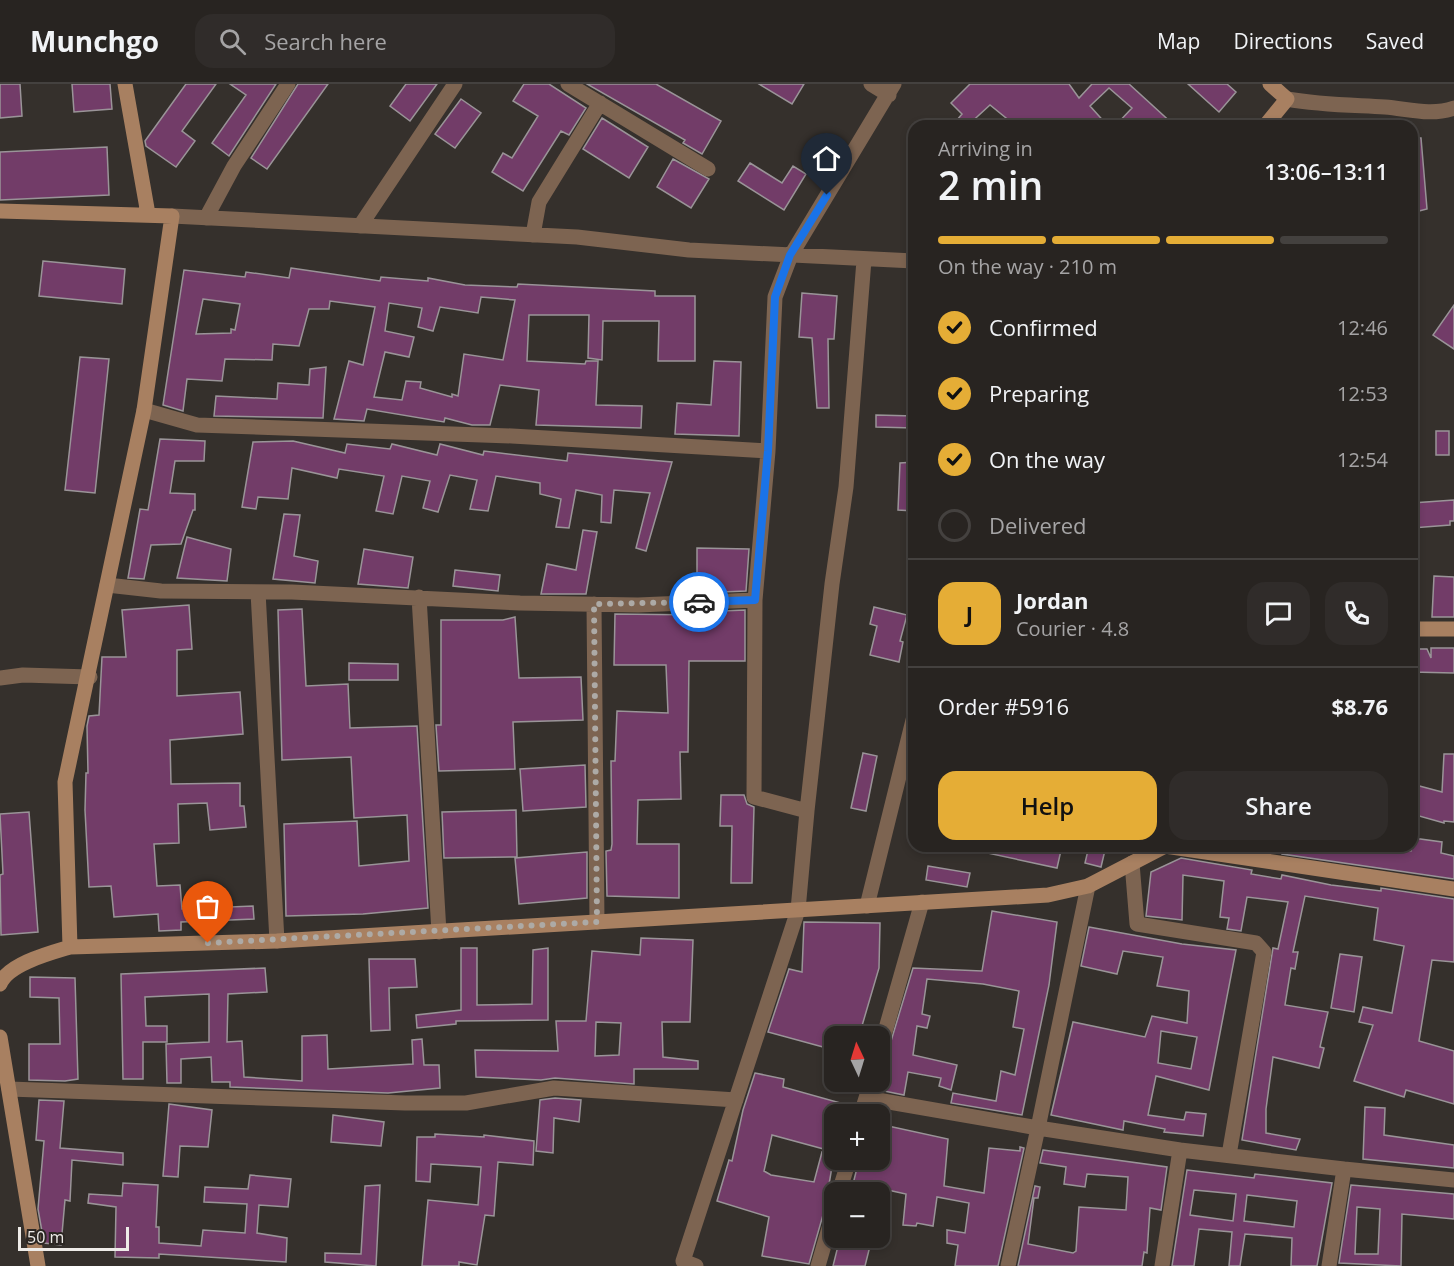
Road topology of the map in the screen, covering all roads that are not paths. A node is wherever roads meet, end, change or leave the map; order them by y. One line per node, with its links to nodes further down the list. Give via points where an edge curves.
1 (125, 84): 14 (street)
2 (288, 84): 16 (street, via 234,166)
3 (455, 84): 17 (street)
4 (568, 84): 9 (street)
5 (871, 84): 7 (street)
6 (1270, 84): 8 (street)
7 (891, 89): 19 (street)
8 (1287, 99): 10 (street, via 1327,106 1440,113); 11 (street)
9 (600, 103): 12 (street); 18 (street, via 539,202)
10 (1454, 108)
11 (1270, 120)
12 (708, 169)
13 (0, 211): 14 (street)
14 (148, 214): 15 (street)
15 (172, 216): 16 (street); 22 (street)
16 (206, 218): 17 (street)
17 (360, 226): 18 (street)
18 (532, 235): 19 (street)
19 (790, 255): 20 (street); 23 (street, via 775,297)
20 (864, 260): 21 (street); 34 (street, via 847,476)
21 (908, 261)
22 (144, 410): 23 (street, via 197,425 512,436); 24 (street)
23 (768, 451): 27 (street)
24 (107, 585): 25 (street, via 161,591); 31 (street)
25 (258, 592): 26 (street); 45 (street)
26 (420, 597): 28 (street); 44 (street)
27 (755, 600): 28 (street); 34 (street, via 754,797)
28 (594, 604): 43 (street)
29 (1454, 629): 30 (street)
30 (1418, 630)
31 (90, 677): 32 (street); 46 (street, via 65,782)
32 (0, 678)
33 (908, 740): 41 (street)
34 (807, 811): 42 (street)
35 (1154, 852): 37 (street)
36 (1206, 852): 39 (street)
37 (1132, 863): 38 (street); 57 (street, via 1137,924 1256,942 1264,952)
38 (1088, 886): 40 (street, via 1048,895); 55 (street)
39 (1454, 889)
40 (922, 902): 41 (street); 48 (street)
41 (867, 906): 42 (street)
42 (798, 910): 43 (street); 53 (street)
43 (597, 922): 44 (street)
44 (440, 932): 45 (street)
45 (277, 941): 46 (street)
46 (70, 947): 47 (street, via 33,958)
47 (1, 980)
48 (887, 1026)
49 (0, 1037): 50 (street)
50 (9, 1089): 53 (street, via 466,1103 554,1088); 61 (street)
51 (868, 1092): 52 (street)
52 (866, 1098): 54 (street); 55 (street)
53 (736, 1100): 62 (street, via 683,1261)
54 (864, 1104)
55 (1038, 1128): 56 (street); 64 (street)
56 (1180, 1149): 57 (street); 65 (street)
57 (1229, 1155): 58 (street)
58 (1344, 1169): 59 (street); 66 (street)
59 (1454, 1180)
60 (824, 1245): 63 (street)
61 (38, 1266)
62 (696, 1266)
63 (818, 1266)
64 (1008, 1266)
65 (1162, 1266)
66 (1329, 1266)

